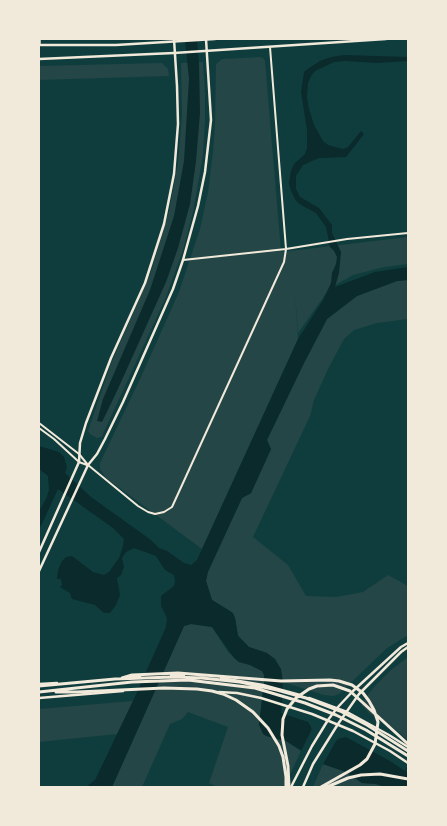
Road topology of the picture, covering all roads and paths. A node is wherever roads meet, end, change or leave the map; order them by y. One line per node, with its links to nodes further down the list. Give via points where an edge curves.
1 (40, 39): 7 (street)
2 (206, 39): 3 (main road); 5 (main road); 9 (main road)
3 (216, 39)
4 (386, 39): 6 (main road)
5 (174, 40): 7 (main road, via 116,45); 10 (main road)
6 (338, 41): 8 (main road)
7 (40, 45)
8 (270, 47): 9 (main road); 13 (street)
9 (208, 51): 10 (main road); 14 (main road, via 211,120 198,206)
10 (174, 53): 11 (main road); 17 (main road, via 178,124 174,174 164,224 145,283 111,358 86,423)
11 (39, 59)
12 (408, 233): 13 (street)
13 (286, 248): 14 (street); 19 (street, via 284,262 172,507 155,514 148,512)
14 (183, 260): 19 (main road, via 173,289 123,402 97,454)
15 (39, 423): 17 (street)
16 (39, 428): 18 (street)
17 (79, 454): 18 (main road); 19 (street)
18 (79, 462): 19 (street); 20 (main road)
19 (88, 465): 21 (main road)
20 (39, 552)
21 (39, 571)
22 (408, 643): 28 (main road)
23 (408, 647): 29 (main road, via 359,694)
24 (115, 679): 25 (highway); 34 (highway, via 193,677 234,681 277,690 340,711); 40 (highway, via 132,675 178,673 263,680 330,680 352,685 363,693 374,710 378,722 375,744 367,759 360,765)
25 (39, 685): 28 (main road, via 166,674 217,677 284,690)
26 (40, 692): 35 (highway, via 132,682 182,681 255,688 336,715); 38 (highway, via 164,688 197,689 224,694 253,712 268,728 283,757)
27 (39, 698): 30 (main road, via 162,689 237,693 282,703)
28 (337, 708): 29 (main road); 30 (main road)
29 (347, 712): 31 (main road); 33 (main road)
30 (328, 720): 31 (main road); 38 (main road)
31 (338, 724): 36 (main road); 39 (main road, via 313,764)
32 (408, 744): 38 (highway, via 350,691 333,685 317,686 296,698 283,719 282,736)
33 (408, 747)
34 (408, 751)
35 (408, 756)
36 (408, 763)
37 (408, 779): 41 (highway, via 380,774 361,775)
38 (289, 787)
39 (303, 787)
40 (321, 787)
41 (327, 787)

